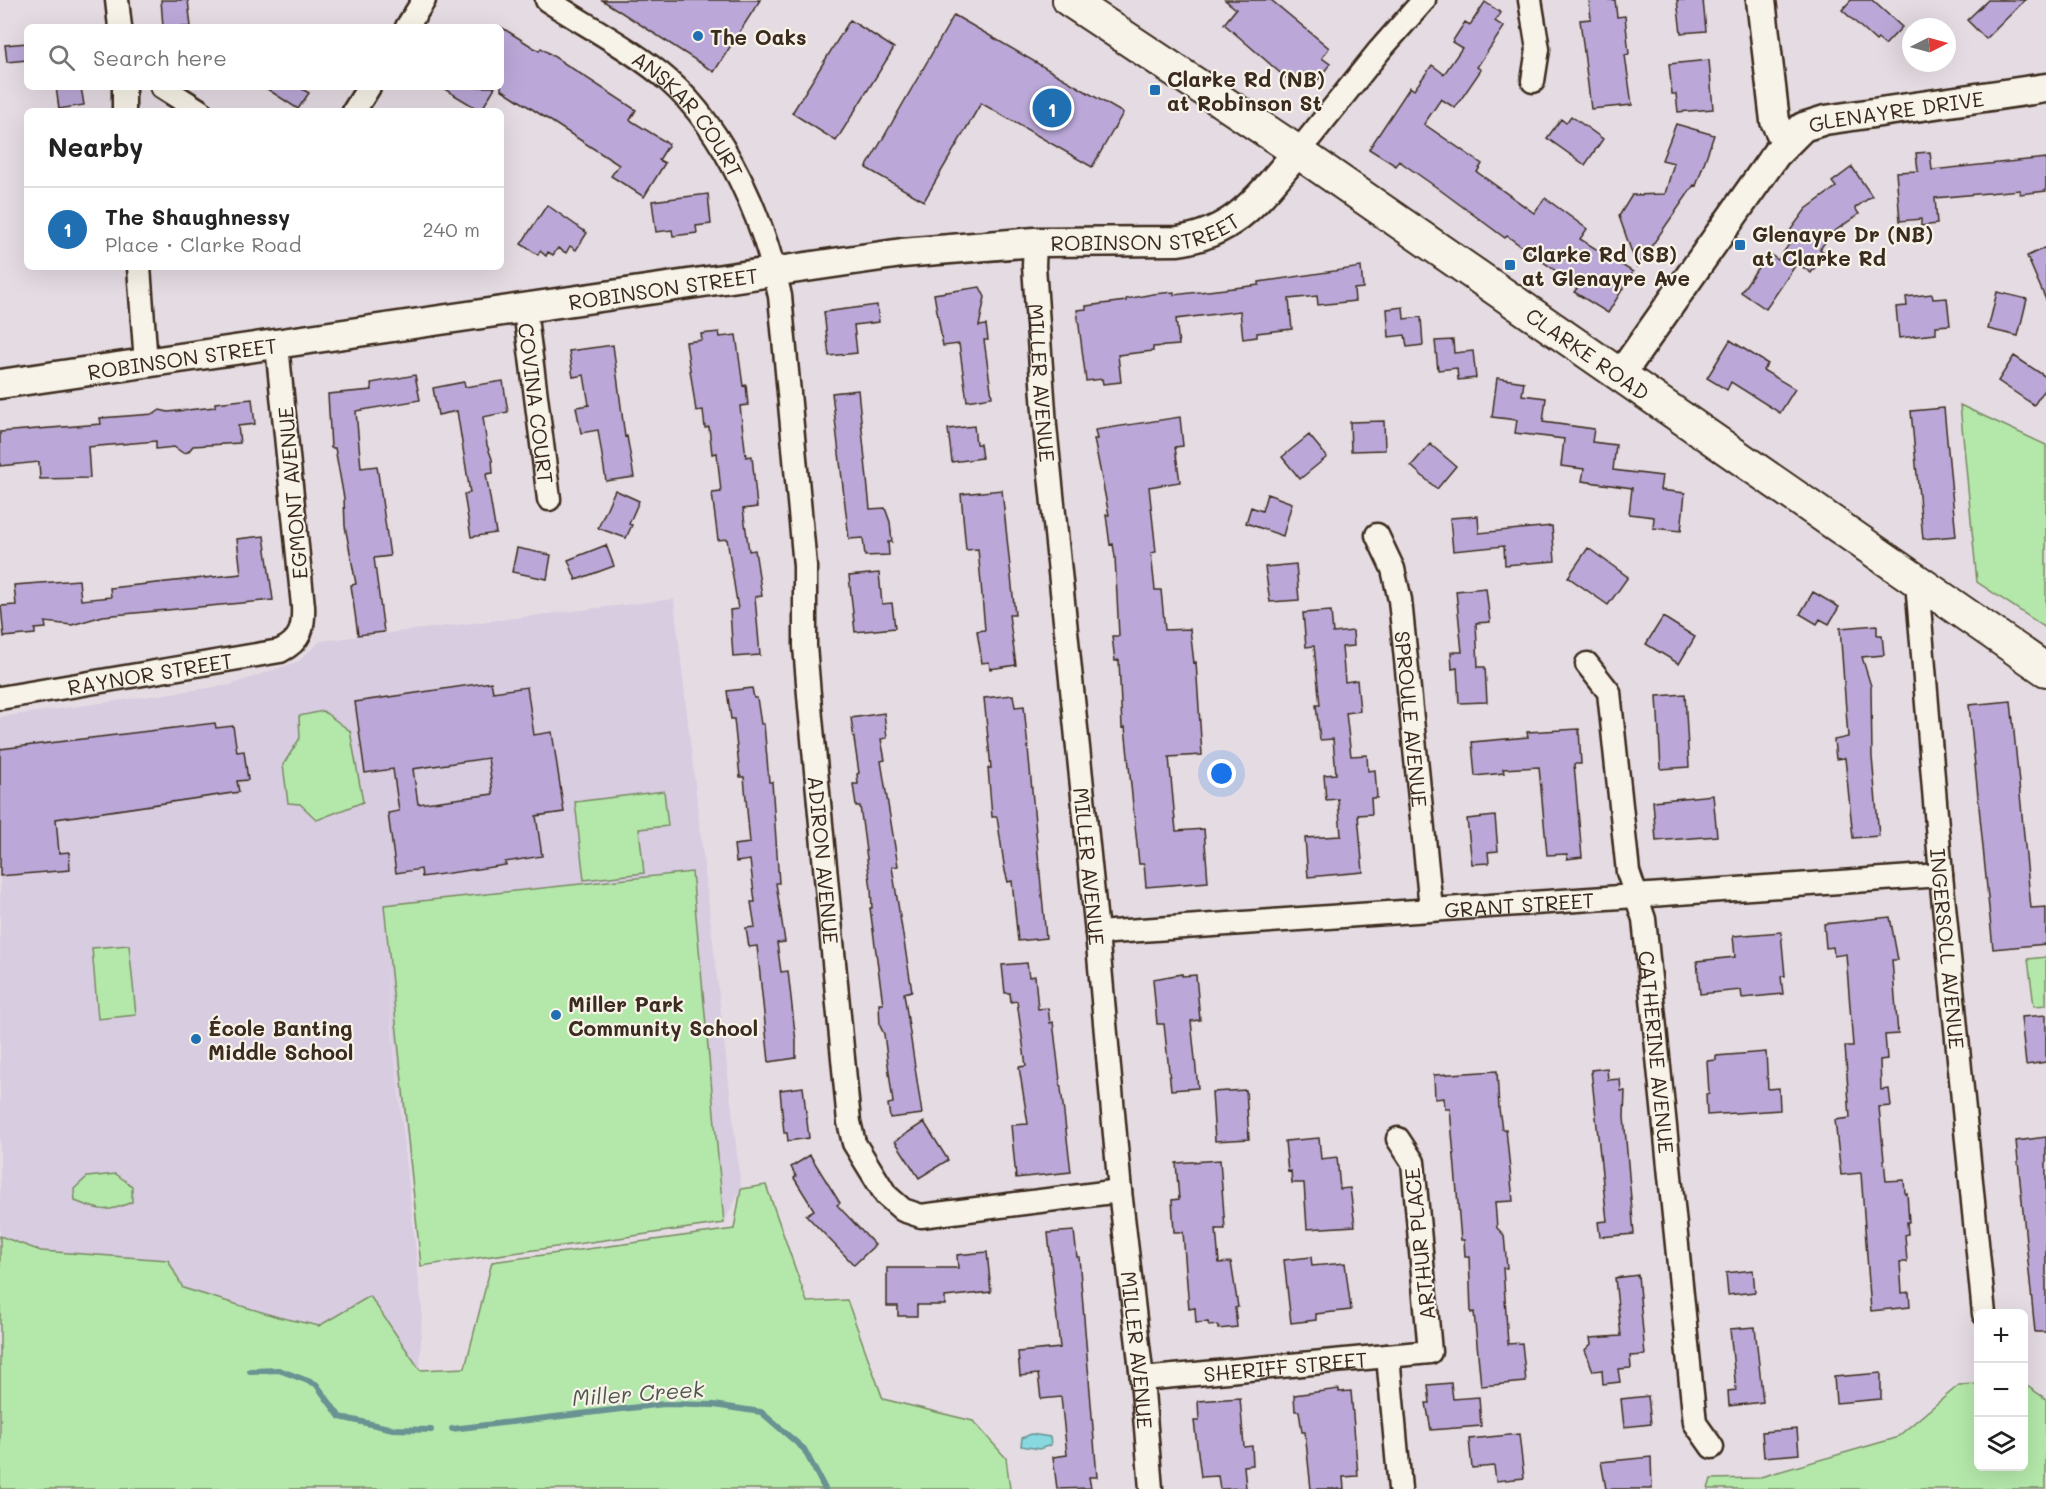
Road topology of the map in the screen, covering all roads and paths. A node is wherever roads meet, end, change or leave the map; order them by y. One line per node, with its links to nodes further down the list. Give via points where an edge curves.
1 (117, 0): 8 (street)
2 (424, 0): 9 (street)
3 (547, 0): 22 (street, ANSKAR COURT, via 666,78 694,107 712,131 740,184)
4 (1069, 0): 19 (main road, CLARKE ROAD)
5 (1424, 0): 19 (street)
6 (1530, 0): 10 (street, via 1538,49)
7 (1761, 0): 18 (street, via 1775,121)
8 (120, 24)
9 (409, 24)
10 (1533, 81)
11 (2046, 88): 18 (street, GLENAYRE DRIVE, via 1815,122 1803,127)
12 (124, 90): 15 (street)
13 (167, 90): 16 (street)
14 (367, 90): 17 (street)
15 (124, 108)
16 (195, 108)
17 (356, 108)
18 (1786, 144): 26 (street, GLENAYRE DRIVE)
19 (1298, 152): 20 (street, ROBINSON STREET, via 1239,218 1212,233 1178,242); 26 (main road, CLARKE ROAD)
20 (1035, 242): 22 (street, ROBINSON STREET, via 902,253); 38 (street, MILLER AVENUE, via 1046,426)
21 (139, 270): 25 (street)
22 (776, 273): 23 (street, ROBINSON STREET); 40 (street, ADIRON AVENUE, via 805,566 805,646 850,1133 893,1204 921,1216)
23 (525, 310): 24 (street, ROBINSON STREET); 28 (street, COVINA COURT)
24 (277, 345): 25 (street, ROBINSON STREET); 31 (street, EGMONT AVENUE, via 303,606 302,632)
25 (146, 363): 27 (street, ROBINSON STREET)
26 (1621, 375): 30 (main road, CLARKE ROAD)
27 (0, 384)
28 (549, 499)
29 (1377, 535): 37 (street, SPROULE AVENUE, via 1393,569 1400,600)
30 (1917, 582): 33 (main road, CLARKE ROAD); 35 (street, INGERSOLL AVENUE)
31 (297, 641): 34 (street, RAYNOR STREET, via 280,651)
32 (1587, 664): 36 (street, CATHERINE AVENUE, via 1609,692 1628,872)
33 (2046, 670)
34 (0, 698)
35 (1941, 875): 36 (street, GRANT STREET); 41 (street, INGERSOLL AVENUE)
36 (1636, 896): 37 (street, GRANT STREET); 45 (street, CATHERINE AVENUE, via 1644,919 1695,1423)
37 (1431, 908): 38 (street, GRANT STREET)
38 (1097, 933): 40 (street, MILLER AVENUE)
39 (1398, 1139): 42 (street, ARTHUR PLACE, via 1413,1162)
40 (1120, 1191): 44 (street, MILLER AVENUE)
41 (1984, 1309)
42 (1430, 1352): 43 (street, SHERIFF STREET)
43 (1388, 1356): 44 (street, SHERIFF STREET); 47 (street)
44 (1142, 1379): 46 (street, MILLER AVENUE)
45 (1712, 1447)
46 (1151, 1489)
47 (1400, 1489)

